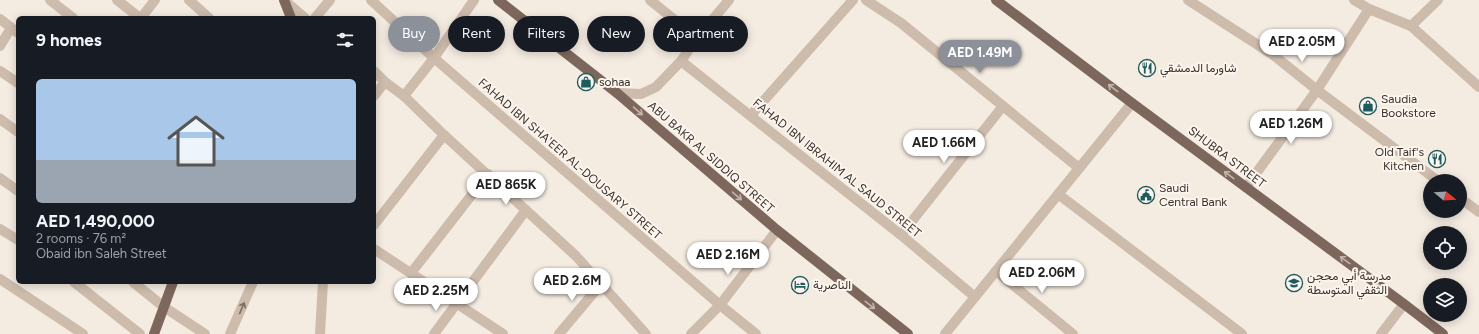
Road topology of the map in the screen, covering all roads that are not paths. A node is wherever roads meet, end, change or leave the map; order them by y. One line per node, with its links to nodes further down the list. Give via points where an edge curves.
1 (50, 0): 21 (street)
2 (117, 0): 22 (street)
3 (155, 0): 23 (street)
4 (189, 0): 24 (street)
5 (278, 0): 20 (main road)
6 (284, 0): 20 (main road); 25 (street)
7 (330, 0): 26 (street)
8 (371, 0): 34 (street, FAHAD IBN SHA'EER AL-DOUSARY STREET)
9 (474, 0): 34 (street)
10 (498, 0): 43 (main road, ABU BAKR AL SIDDIQ STREET)
11 (650, 0): 27 (street)
12 (729, 0): 28 (street)
13 (853, 0): 47 (street)
14 (866, 0): 46 (street, via 901,23)
15 (996, 0): 45 (main road, SHUBRA STREET, one-way to 15)
16 (1188, 0): 41 (street, via 1272,54)
17 (1355, 0): 19 (street)
18 (1438, 0): 30 (street)
19 (1369, 9): 30 (street); 41 (street)
20 (290, 14)
21 (70, 16)
22 (137, 16)
23 (142, 16)
24 (207, 16)
25 (303, 16)
26 (317, 16)
27 (670, 16)
28 (716, 16)
29 (0, 19): 31 (street)
30 (1411, 26): 40 (street)
31 (14, 30): 32 (street)
32 (0, 46)
33 (687, 52): 35 (street)
34 (434, 58): 44 (street); 79 (street, FAHAD IBN SHA'EER AL-DOUSARY STREET)
35 (681, 61): 43 (street, via 656,87 641,94); 47 (street, FAHAD IBN IBRAHIM AL SAUD STREET)
36 (0, 71): 38 (street)
37 (376, 73): 39 (street)
38 (16, 82)
39 (385, 82): 42 (street); 44 (street)
40 (1479, 87)
41 (1317, 90): 53 (street); 55 (street)
42 (376, 93)
43 (617, 93): 63 (main road, ABU BAKR AL SIDDIQ STREET, one-way to 63)
44 (404, 96): 50 (street)
45 (1132, 103): 51 (street); 55 (main road, SHUBRA STREET, one-way to 45)
46 (1003, 106): 51 (street); 64 (street)
47 (751, 115): 64 (street, FAHAD IBN IBRAHIM AL SAUD STREET)
48 (0, 119): 49 (street)
49 (16, 131)
50 (444, 135): 52 (street); 61 (street)
51 (1079, 168): 57 (street)
52 (488, 174): 59 (street); 68 (street)
53 (1429, 174)
54 (0, 178): 56 (street)
55 (1246, 187): 78 (main road, SHUBRA STREET, one-way to 55)
56 (16, 190)
57 (1058, 194): 67 (street); 96 (street)
58 (1467, 203): 60 (street)
59 (526, 210): 75 (street, via 576,256); 77 (street)
60 (1479, 212)
61 (376, 222)
62 (0, 229): 65 (street)
63 (777, 230): 79 (street); 93 (main road, ABU BAKR AL SIDDIQ STREET, one-way to 93)
64 (901, 235): 76 (street, FAHAD IBN IBRAHIM AL SAUD STREET)
65 (16, 239)
66 (376, 250): 68 (street)
67 (996, 271): 76 (street); 95 (street)
68 (411, 273): 77 (street)
69 (0, 279): 81 (street)
70 (77, 284): 82 (street)
71 (135, 284): 80 (street)
72 (172, 284): 80 (main road)
73 (252, 284): 85 (street, one-way to 73)
74 (323, 284): 86 (street)
75 (601, 284): 89 (street); 90 (street)
76 (975, 297): 94 (street)
77 (456, 304): 87 (street); 88 (street)
78 (1404, 304): 97 (street); 98 (main road, SHUBRA STREET)
79 (720, 305): 91 (street); 92 (street, FAHAD IBN SHA'EER AL-DOUSARY STREET)
80 (164, 307): 83 (main road); 84 (street)
81 (82, 334)
82 (140, 334)
83 (154, 334)
84 (205, 334)
85 (230, 334)
86 (320, 334)
87 (434, 334)
88 (503, 334)
89 (559, 334)
90 (646, 334)
91 (691, 334)
92 (756, 334)
93 (908, 334)
94 (945, 334)
95 (1074, 334)
96 (1242, 334)
97 (1381, 334)
98 (1443, 334)

